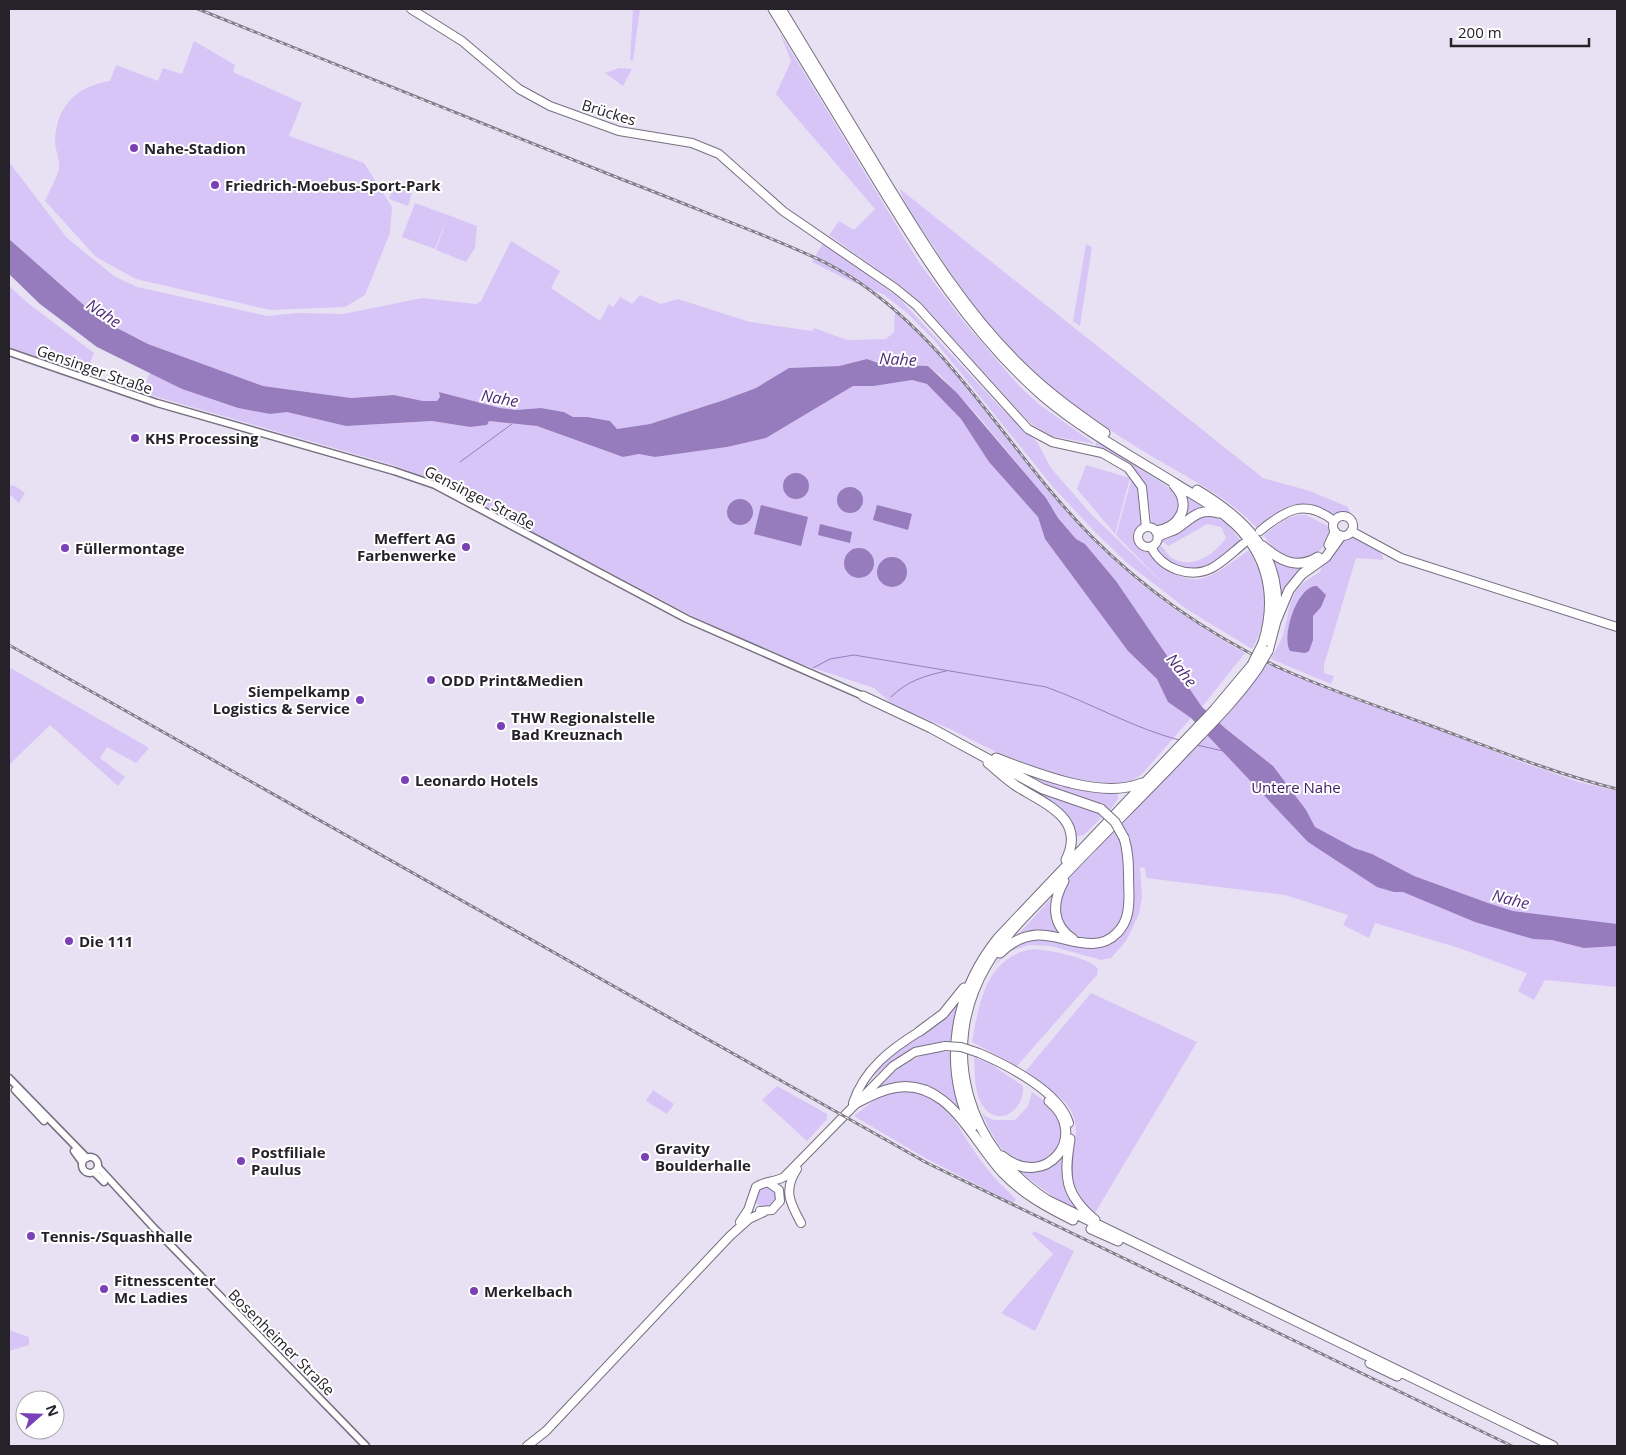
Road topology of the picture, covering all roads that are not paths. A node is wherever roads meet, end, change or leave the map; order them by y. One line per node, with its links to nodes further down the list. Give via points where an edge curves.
1 (411, 9): 10 (main road, Brückes, via 462,41 519,89 550,106 619,132 692,144 719,154 773,203 917,306 1028,429 1052,442 1102,453 1128,468 1142,487)
2 (773, 9): 5 (highway, via 912,237 995,348 1050,401)
3 (781, 9): 12 (highway, via 937,264 999,343 1068,407 1112,438 1221,504)
4 (9, 352): 18 (street, Gensinger Straße, via 157,403 435,485 687,619)
5 (1164, 476): 6 (highway); 10 (highway, via 1182,495 1184,509 1176,522)
6 (1228, 517): 10 (highway, via 1213,512 1198,513 1177,528); 17 (highway, via 1252,544 1267,577 1270,608)
7 (1334, 521): 8 (main road, via 1315,510 1295,508 1282,513); 9 (main road, via 1341,517 1349,518); 11 (main road)
8 (1260, 530)
9 (1352, 531): 11 (main road, via 1347,535); 16 (main road, via 1401,558)
10 (1153, 532): 14 (main road, via 1156,543); 14 (main road, via 1139,531 1138,540 1143,546)
11 (1338, 534): 12 (highway, via 1321,554 1299,563 1279,559); 15 (highway, via 1326,557 1293,584)
12 (1258, 540): 15 (highway, via 1274,576)
13 (1243, 544): 14 (main road, via 1215,566 1195,572 1168,566)
14 (1151, 547)
15 (1276, 622): 17 (highway)
16 (1617, 627)
17 (1266, 647): 20 (highway, bridge, via 1255,667 1218,712)
18 (863, 696): 19 (highway)
19 (968, 747): 21 (highway, via 1063,781 1117,789 1131,788); 23 (highway, via 1010,782 1066,820 1072,831 1072,843); 24 (highway, bridge, via 1043,789 1101,809 1115,822 1127,851 1129,894 1126,921 1111,938)
20 (1164, 769): 21 (highway); 22 (highway)
21 (1147, 781): 23 (highway)
22 (1073, 866): 24 (highway, via 1057,894 1055,912 1060,927 1067,935); 25 (highway, via 1004,941)
23 (1062, 869): 26 (highway, via 998,938)
24 (1085, 944): 25 (highway, via 1049,936 1025,938 1008,946)
25 (986, 967): 34 (highway, via 969,1007 963,1060 971,1106)
26 (972, 977): 27 (highway, via 943,1014); 34 (highway, via 959,1016 956,1066 964,1108)
27 (920, 1031): 32 (main road, via 880,1060 864,1080)
28 (991, 1059): 31 (main road); 32 (main road, bridge, via 961,1047 921,1050 904,1058); 33 (main road, via 1052,1098 1064,1110)
29 (9, 1078): 36 (street)
30 (9, 1084): 36 (street)
31 (1049, 1101): 34 (highway, via 1062,1115 1066,1130 1064,1145 1053,1160 1041,1167 1027,1168 1013,1164)
32 (853, 1106): 34 (highway, via 894,1088 923,1090 951,1106); 35 (main road)
33 (1069, 1123): 44 (highway, via 1066,1173 1069,1188 1080,1207)
34 (986, 1147): 44 (highway, via 1039,1195); 50 (highway, via 1010,1180 1043,1205)
35 (806, 1154): 37 (main road); 43 (main road, via 788,1189 790,1203)
36 (85, 1160): 38 (street, via 95,1158); 38 (street, via 85,1171)
37 (797, 1164): 39 (main road, via 784,1176); 40 (main road); 45 (main road, via 791,1164 775,1179 754,1185)
38 (96, 1169): 47 (street, Bosenheimer Straße); 48 (street, Bosenheimer Straße)
39 (769, 1183): 40 (main road); 41 (main road, via 756,1187)
40 (780, 1193): 42 (main road, via 777,1206)
41 (752, 1200): 42 (main road, via 756,1208); 45 (main road)
42 (764, 1212): 45 (main road, via 748,1218)
43 (801, 1223)
44 (1105, 1228): 51 (highway)
45 (730, 1235): 46 (main road)
46 (534, 1443): 49 (main road)
47 (362, 1446)
48 (366, 1446)
49 (527, 1446)
50 (1541, 1446)
51 (1553, 1446)

